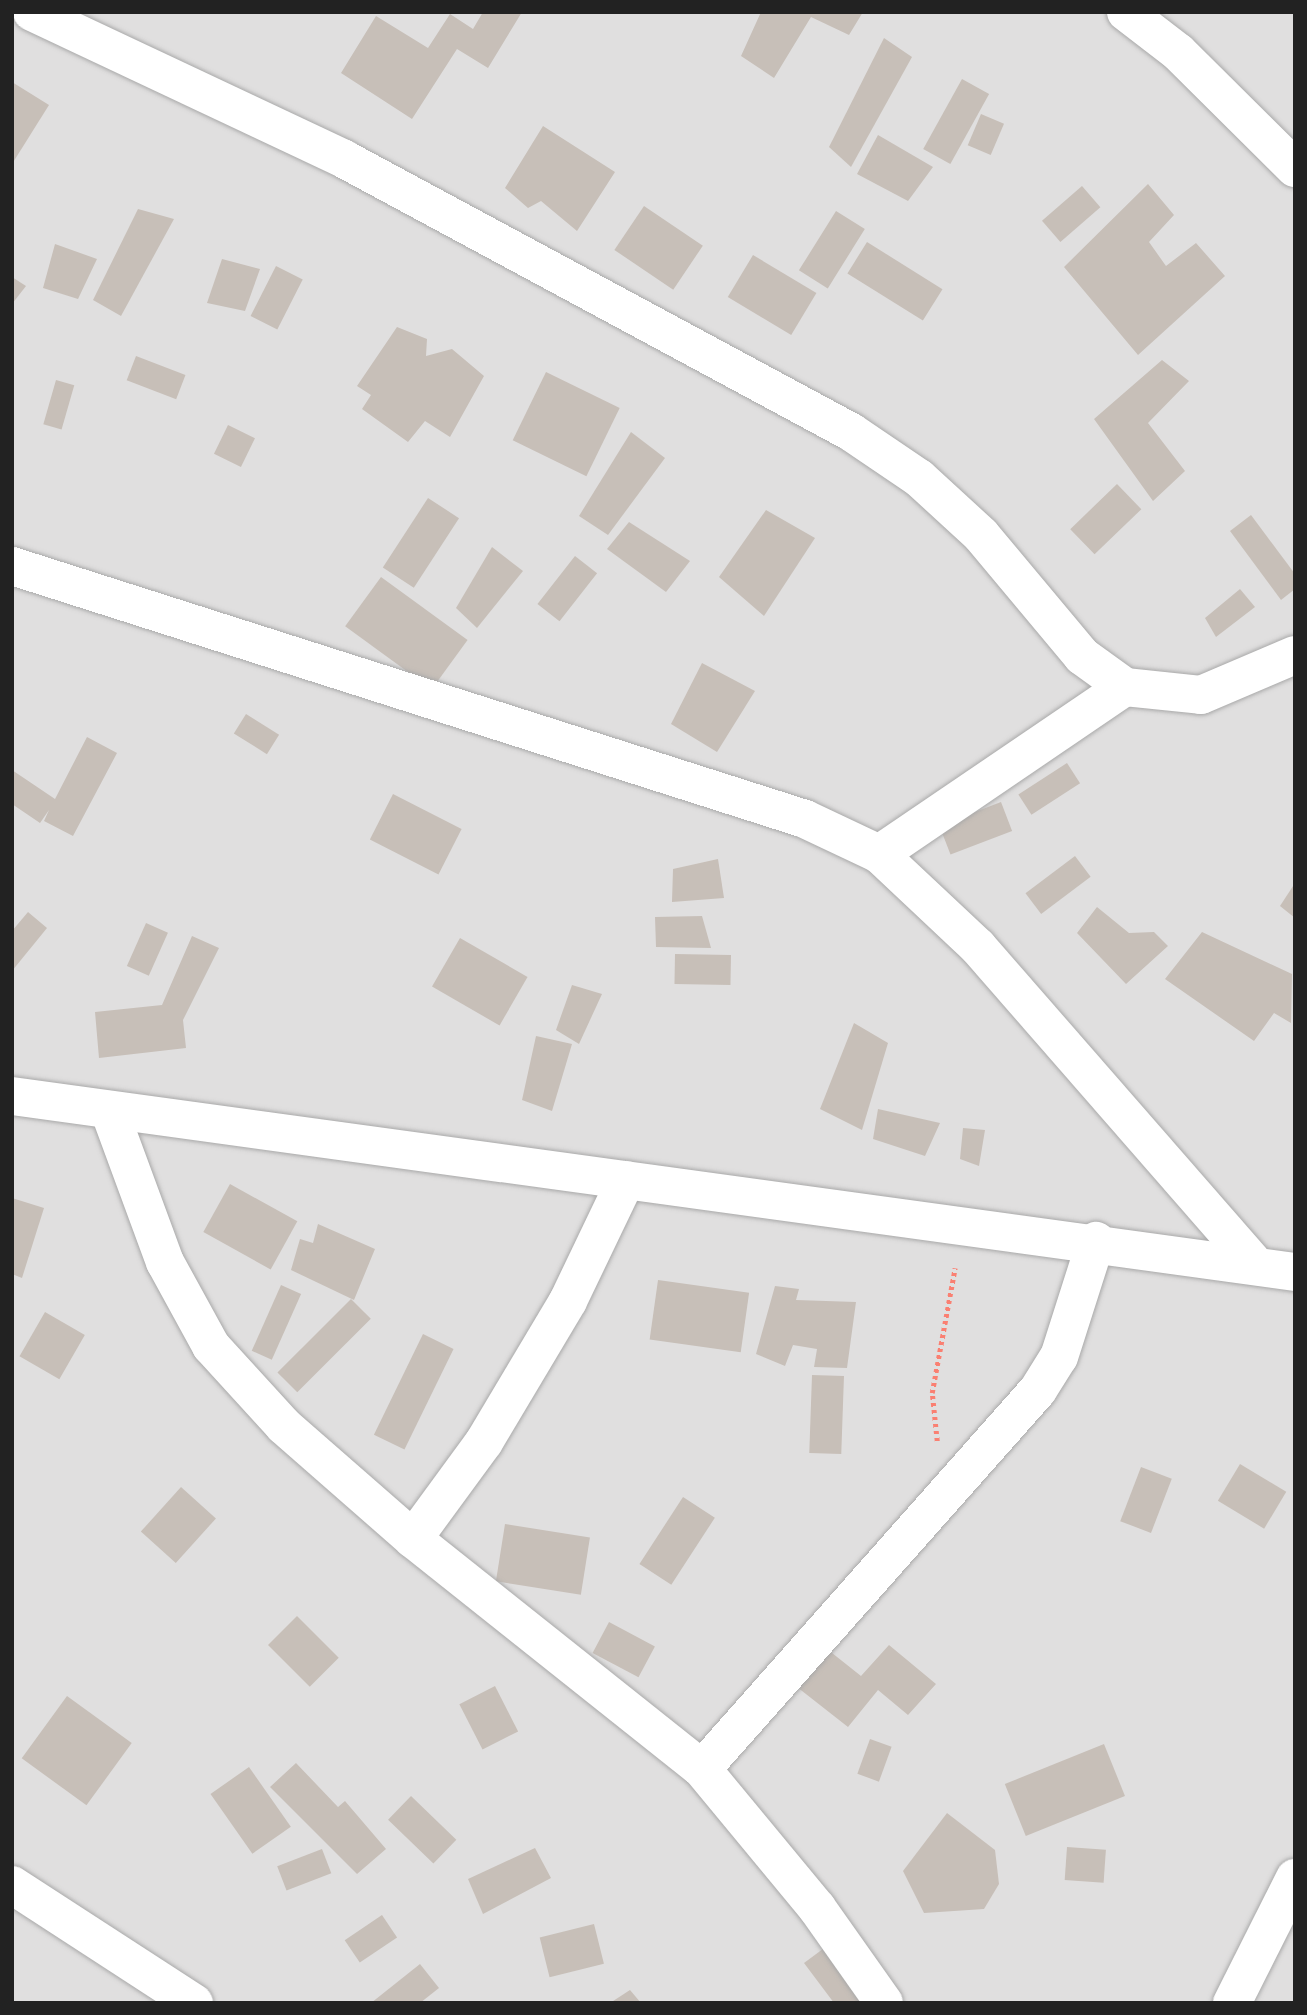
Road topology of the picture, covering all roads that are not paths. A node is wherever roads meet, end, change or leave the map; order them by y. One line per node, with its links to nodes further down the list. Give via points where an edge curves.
1 (32, 12): 6 (street, via 344,159 851,432 919,478 972,527 1082,656)
2 (1126, 12): 3 (street, via 1178,52)
3 (1295, 168)
4 (12, 566): 7 (street, via 805,819)
5 (1295, 655): 6 (street, via 1201,695)
6 (1125, 687): 7 (street)
7 (879, 854): 12 (street, via 978,947)
8 (12, 1096): 9 (street)
9 (109, 1110): 10 (street); 14 (street, via 165,1262 211,1346 284,1426)
10 (626, 1180): 11 (street); 14 (street, via 554,1324 484,1442)
11 (1096, 1241): 12 (street); 15 (street, via 1059,1357 1022,1410 954,1480)
12 (1255, 1264): 13 (street)
13 (1295, 1272)
14 (413, 1539): 15 (street)
15 (702, 1769): 19 (street, via 817,1908)
16 (1295, 1878): 20 (street)
17 (12, 1885): 18 (street)
18 (194, 2003)
19 (884, 2003)
20 (1231, 2003)

